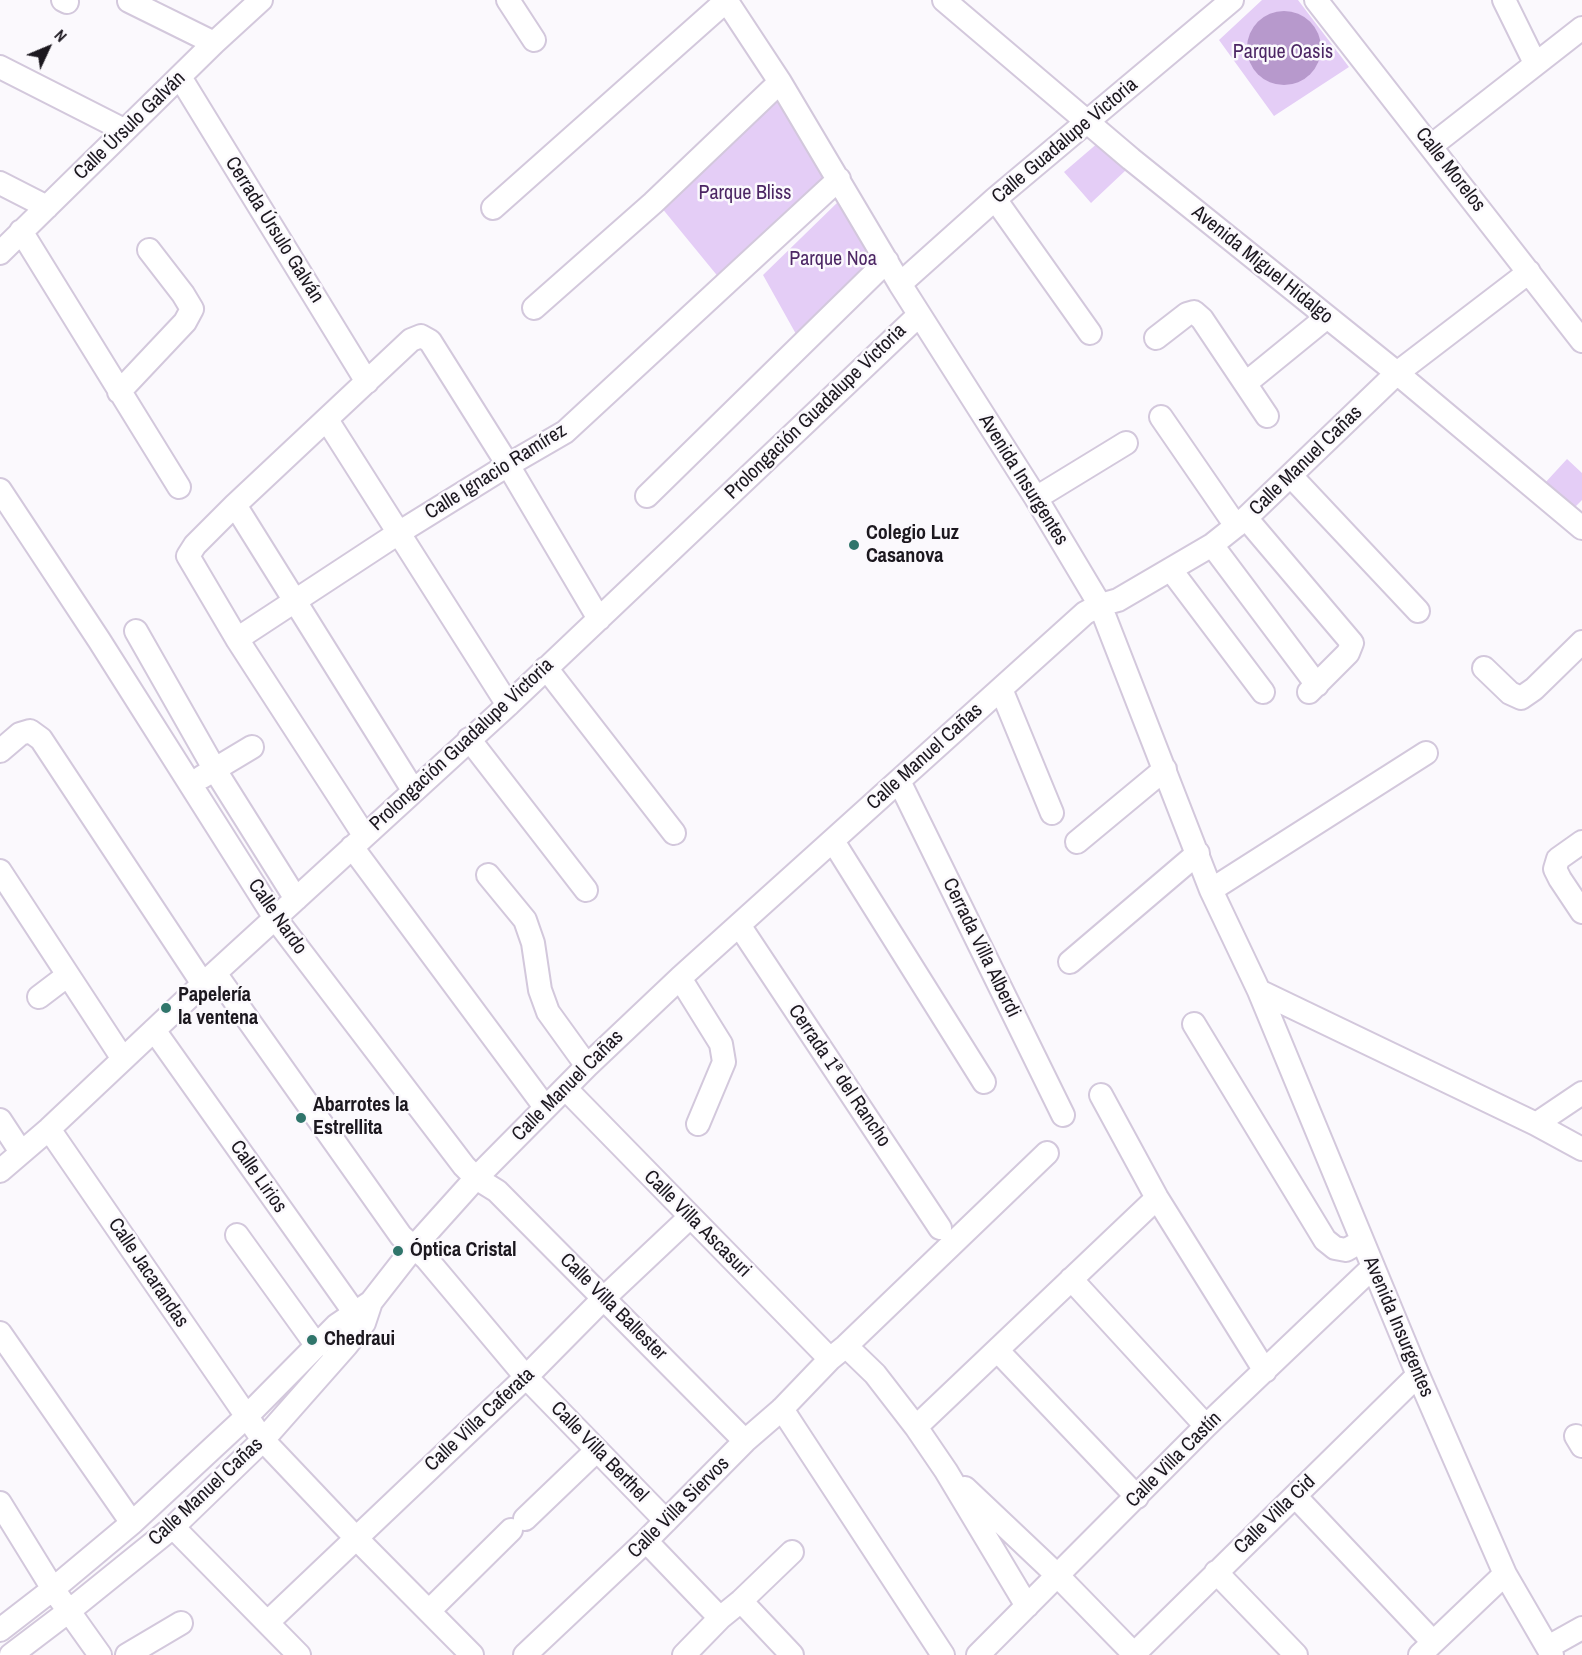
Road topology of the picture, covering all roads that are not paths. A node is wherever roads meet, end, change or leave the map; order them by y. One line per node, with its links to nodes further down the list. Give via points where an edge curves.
1 (261, 0): 11 (street, Calle Úrsulo Galván)
2 (507, 0): 10 (street)
3 (726, 0): 15 (street, Avenida Insurgentes); 23 (street)
4 (944, 0): 16 (street, Avenida Miguel Hidalgo)
5 (1232, 0): 16 (street, Calle Guadalupe Victoria)
6 (1316, 0): 18 (street, Calle Morelos)
7 (1504, 0): 12 (street)
8 (129, 1): 11 (street)
9 (1582, 28): 12 (street)
10 (534, 40)
11 (214, 43): 14 (street, Calle Úrsulo Galván)
12 (1535, 63): 18 (street)
13 (0, 67): 17 (street)
14 (180, 77): 17 (street, Calle Úrsulo Galván); 37 (street, Cerrada Úrsulo Galván)
15 (780, 82): 19 (street, Avenida Insurgentes); 30 (street, via 653,203)
16 (1087, 123): 21 (street, Calle Guadalupe Victoria); 32 (street, Avenida Miguel Hidalgo)
17 (124, 130): 22 (street, Calle Úrsulo Galván)
18 (1431, 146): 28 (street, Calle Morelos)
19 (839, 179): 27 (street, Avenida Insurgentes); 44 (street, Calle Ignacio Ramírez, via 565,432)
20 (0, 183): 22 (street)
21 (995, 200): 29 (street, Calle Guadalupe Victoria); 33 (street)
22 (47, 207): 24 (street, Calle Úrsulo Galván)
23 (493, 208)
24 (21, 231): 26 (street, Calle Úrsulo Galván); 39 (street)
25 (149, 250): 39 (street, via 192,309 185,322)
26 (0, 253)
27 (887, 261): 29 (street, Avenida Insurgentes); 48 (street)
28 (1529, 273): 35 (street, Calle Morelos); 36 (street, Calle Manuel Cañas)
29 (900, 284): 31 (street, Avenida Insurgentes)
30 (534, 308)
31 (919, 315): 49 (street, Avenida Insurgentes); 59 (street, Prolongación Guadalupe Victoria)
32 (1327, 317): 36 (street, Avenida Miguel Hidalgo); 38 (street)
33 (1090, 333)
34 (1156, 338): 38 (street, via 1194,312)
35 (1582, 341)
36 (1397, 373): 45 (street, Calle Manuel Cañas); 52 (street, Avenida Miguel Hidalgo)
37 (367, 382): 42 (street); 44 (street, via 411,340 421,336 429,341)
38 (1246, 383): 40 (street)
39 (119, 392): 46 (street)
40 (1267, 416)
41 (1161, 417): 51 (street)
42 (327, 420): 50 (street); 53 (street)
43 (1126, 443): 49 (street)
44 (508, 465): 53 (street, Calle Ignacio Ramírez); 59 (street)
45 (1291, 476): 51 (street, Calle Manuel Cañas); 58 (street)
46 (179, 487)
47 (0, 490): 75 (street, Calle Nardo)
48 (647, 495)
49 (1036, 498): 57 (street, Avenida Insurgentes)
50 (235, 505): 56 (street); 61 (street, via 188,556)
51 (1241, 522): 54 (street, Calle Manuel Cañas); 54 (street, via 1352,643 1348,653 1313,688)
52 (1582, 528)
53 (400, 532): 56 (street, Calle Ignacio Ramírez); 67 (street)
54 (1212, 545): 55 (street, Calle Manuel Cañas)
55 (1171, 570): 57 (street, Calle Manuel Cañas, via 1118,600); 66 (street)
56 (296, 602): 61 (street, Calle Ignacio Ramírez); 76 (street)
57 (1100, 605): 65 (street, Calle Manuel Cañas, via 1085,613); 72 (street, Avenida Insurgentes)
58 (1418, 611)
59 (599, 618): 63 (street, Prolongación Guadalupe Victoria)
60 (136, 631): 73 (street)
61 (237, 639): 79 (street)
62 (1582, 642): 64 (street, via 1521,698 1510,693)
63 (546, 668): 67 (street, Prolongación Guadalupe Victoria); 78 (street)
64 (1484, 668)
65 (1001, 689): 74 (street, Calle Manuel Cañas); 77 (street)
66 (1263, 692)
67 (508, 705): 68 (street, Prolongación Guadalupe Victoria)
68 (469, 739): 76 (street, Prolongación Guadalupe Victoria); 86 (street)
69 (252, 747): 73 (street)
70 (0, 751): 96 (street, Calle Villa Berthel, via 30,731 41,740)
71 (1426, 753): 87 (street)
72 (1165, 769): 81 (street); 83 (street, Avenida Insurgentes)
73 (215, 770): 75 (street); 89 (street)
74 (899, 782): 80 (street, Calle Manuel Cañas); 108 (street, Cerrada Villa Alberdi)
75 (190, 783): 91 (street, Calle Nardo)
76 (412, 790): 79 (street, Prolongación Guadalupe Victoria)
77 (1052, 813)
78 (674, 833)
79 (358, 841): 89 (street, Prolongación Guadalupe Victoria); 107 (street)
80 (833, 841): 92 (street, Calle Manuel Cañas); 103 (street)
81 (1077, 842)
82 (1582, 842): 90 (street, via 1558,859 1555,869)
83 (1198, 853): 87 (street, Avenida Insurgentes); 93 (street)
84 (0, 871): 88 (street)
85 (488, 875): 102 (street, via 525,920 548,1012)
86 (586, 890)
87 (1211, 890): 97 (street, Avenida Insurgentes)
88 (7, 897): 94 (street)
89 (296, 899): 91 (street, Prolongación Guadalupe Victoria)
90 (1582, 912)
91 (275, 918): 96 (street, Prolongación Guadalupe Victoria); 117 (street, Calle Nardo)
92 (739, 925): 95 (street, Calle Manuel Cañas); 120 (street, Cerrada 1ª del Rancho)
93 (1070, 962)
94 (68, 975): 98 (street); 101 (street)
95 (680, 978): 102 (street, Calle Manuel Cañas); 110 (street, via 721,1044 724,1062)
96 (209, 979): 100 (street, Prolongación Guadalupe Victoria); 123 (street, Calle Villa Berthel, via 400,1236)
97 (1259, 991): 111 (street); 122 (street, Avenida Insurgentes)
98 (39, 997)
99 (1194, 1024): 122 (street, via 1325,1240 1346,1250)
100 (154, 1030): 101 (street, Prolongación Guadalupe Victoria); 127 (street, Calle Lirios)
101 (123, 1059): 112 (street, Prolongación Guadalupe Victoria)
102 (587, 1066): 104 (street, Calle Manuel Cañas)
103 (984, 1082)
104 (564, 1088): 107 (street, Calle Manuel Cañas); 119 (street, Calle Villa Ascasuri)
105 (1582, 1093): 111 (street)
106 (1101, 1095): 118 (street)
107 (545, 1107): 117 (street, Calle Manuel Cañas)
108 (1063, 1115)
109 (0, 1120): 114 (street)
110 (698, 1124)
111 (1536, 1124): 113 (street)
112 (49, 1129): 114 (street, Prolongación Guadalupe Victoria); 136 (street, Calle Jacarandas)
113 (1582, 1149)
114 (21, 1152): 116 (street, Prolongación Guadalupe Victoria)
115 (1047, 1153): 131 (street, Calle Villa Siervos)
116 (0, 1171)
117 (476, 1178): 123 (street, Calle Manuel Cañas); 126 (street, Calle Villa Ballester, via 496,1191)
118 (1157, 1198): 125 (street); 132 (street)
119 (690, 1217): 126 (street, Calle Villa Caferata); 131 (street, Calle Villa Ascasuri)
120 (940, 1228)
121 (237, 1235): 129 (street)
122 (1362, 1241): 124 (street, Avenida Insurgentes)
123 (414, 1247): 127 (street, Calle Manuel Cañas); 134 (street, Calle Villa Berthel)
124 (1373, 1268): 132 (street, Calle Villa Castín); 133 (street, Avenida Insurgentes)
125 (1071, 1279): 130 (street); 137 (street)
126 (604, 1298): 134 (street, Calle Villa Caferata); 140 (street, Calle Villa Ballester)
127 (363, 1313): 129 (street, Calle Manuel Cañas, via 337,1325); 139 (street, Calle Manuel Cañas)
128 (0, 1333): 147 (street)
129 (317, 1346): 136 (street, Calle Manuel Cañas)
130 (997, 1350): 138 (street); 144 (street)
131 (838, 1352): 135 (street, Calle Villa Siervos); 138 (street, Calle Villa Ascasuri, via 875,1374)
132 (1265, 1371): 137 (street, Calle Villa Castín)
133 (1418, 1375): 143 (street, Calle Villa Cid); 153 (street, Avenida Insurgentes)
134 (526, 1377): 141 (street, Calle Villa Berthel); 149 (street, Calle Villa Caferata)
135 (782, 1409): 140 (street, Calle Villa Siervos); 175 (street)
136 (246, 1417): 139 (street, Calle Jacarandas); 147 (street, Calle Manuel Cañas)
137 (1206, 1426): 144 (street, Calle Villa Castín)
138 (916, 1427): 142 (street, Calle Villa Ascasuri)
139 (263, 1440): 148 (street, Calle Manuel Cañas); 149 (street, Calle Jacarandas)
140 (745, 1441): 146 (street, Calle Villa Siervos)
141 (596, 1451): 146 (street, Calle Villa Berthel); 159 (street)
142 (946, 1470): 154 (street); 157 (street, Calle Villa Ascasuri)
143 (1294, 1496): 152 (street, Calle Villa Cid); 165 (street)
144 (1137, 1497): 154 (street, Calle Villa Castín)
145 (0, 1503): 155 (street)
146 (666, 1521): 150 (street, Calle Villa Siervos)
147 (132, 1523): 155 (street, Calle Manuel Cañas)
148 (173, 1527): 158 (street, Calle Manuel Cañas); 161 (street)
149 (355, 1538): 159 (street, Calle Jacarandas); 161 (street, Calle Villa Caferata)
150 (646, 1541): 160 (street); 173 (street, Calle Villa Siervos)
151 (792, 1552): 156 (street)
152 (1216, 1572): 177 (street, Calle Villa Cid); 178 (street)
153 (1505, 1574): 165 (street); 166 (street, Avenida Insurgentes)
154 (1057, 1575): 157 (street, Calle Villa Castín); 177 (street)
155 (53, 1589): 158 (street); 164 (street, Calle Manuel Cañas)
156 (741, 1601): 160 (street); 174 (street)
157 (1027, 1605): 176 (street, Calle Villa Castín)
158 (69, 1611): 168 (street, Calle Manuel Cañas); 169 (street)
159 (429, 1611): 172 (street, Calle Jacarandas)
160 (720, 1618): 167 (street)
161 (268, 1622): 171 (street)
162 (181, 1623): 170 (street)
163 (1582, 1628): 166 (street)
164 (0, 1630)
165 (1426, 1648)
166 (1550, 1651)
167 (689, 1653)
168 (10, 1655)
169 (100, 1655)
170 (127, 1655)
171 (299, 1655)
172 (472, 1655)
173 (525, 1655)
174 (792, 1655)
175 (943, 1655)
176 (978, 1655)
177 (1134, 1655)
178 (1296, 1655)

